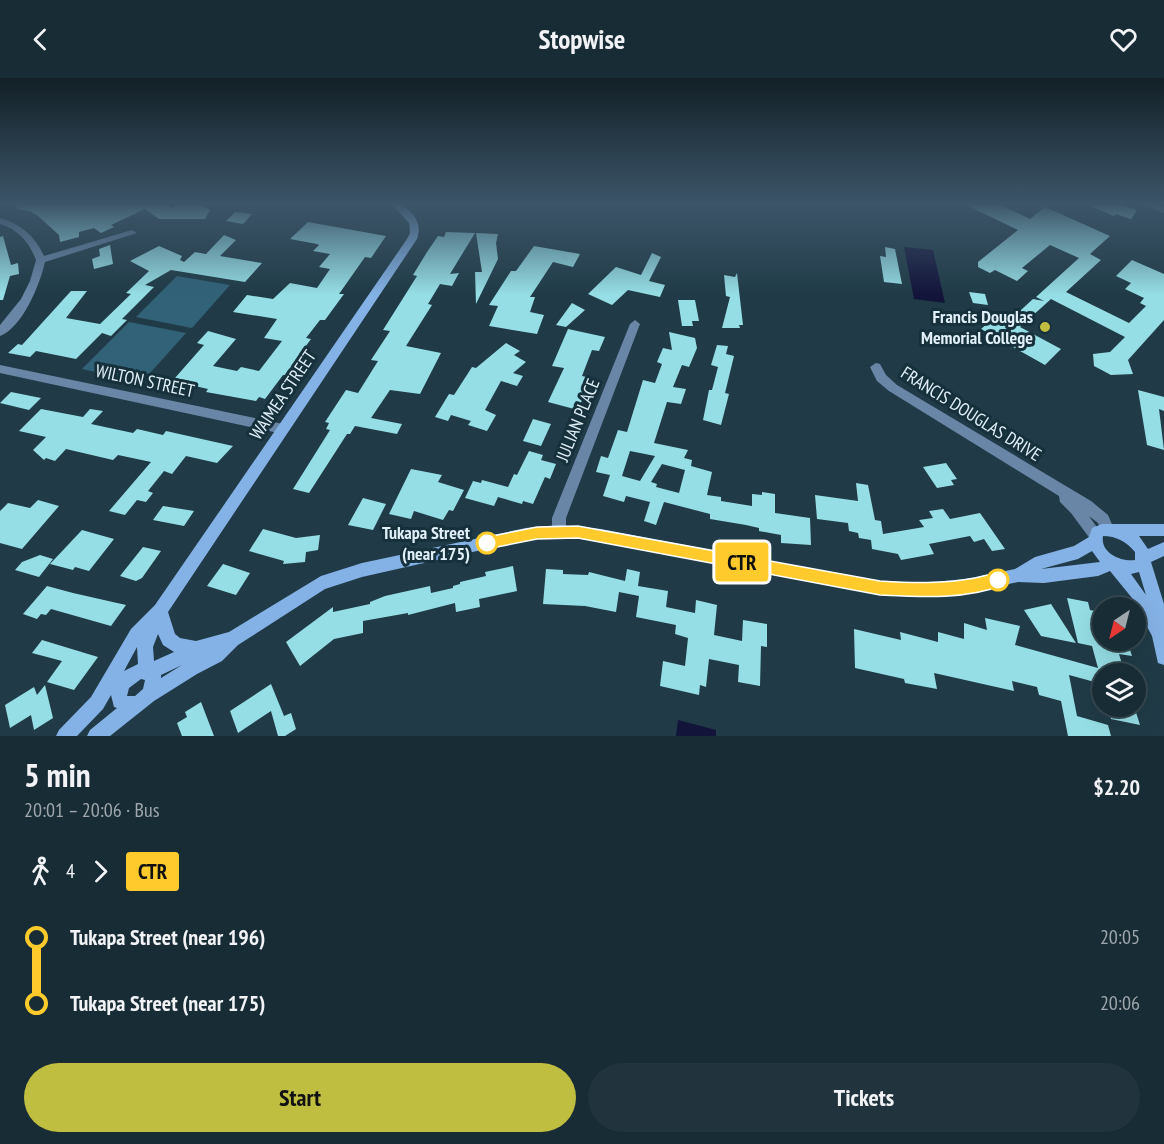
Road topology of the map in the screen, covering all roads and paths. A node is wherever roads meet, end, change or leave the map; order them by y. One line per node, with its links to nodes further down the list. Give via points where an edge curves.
1 (26, 234): 4 (street)
2 (130, 234): 4 (street)
3 (415, 234): 9 (main road, WAIMEA STREET)
4 (41, 260): 6 (street, via 30,297)
5 (635, 324): 11 (street, JULIAN PLACE, via 559,518)
6 (0, 332)
7 (876, 367): 12 (street, FRANCIS DOUGLAS DRIVE, via 877,374 893,388 1054,486)
8 (0, 369): 9 (street, WILTON STREET)
9 (283, 429): 17 (main road, WAIMEA STREET)
10 (1164, 530): 12 (main road)
11 (559, 531): 16 (main road, via 601,535 880,588 923,591); 19 (main road, via 526,534 340,576)
12 (1103, 534): 14 (main road, via 1132,540); 15 (main road, via 1100,553); 16 (main road, via 1078,552 1035,564)
13 (1164, 549): 14 (main road)
14 (1143, 560): 15 (main road, via 1140,566 1128,568); 18 (main road, via 1159,612)
15 (1113, 563): 16 (main road, via 1098,569); 18 (main road, via 1137,593)
16 (1018, 576)
17 (160, 610): 20 (main road, via 170,642); 22 (main road, WAIMEA STREET, via 136,634); 23 (main road, WAIMEA STREET, via 145,647)
18 (1159, 633): 21 (main road)
19 (232, 639): 20 (main road, WAIMEA STREET); 26 (main road, via 216,655)
20 (197, 649): 23 (main road, WAIMEA STREET)
21 (1164, 657)
22 (118, 666): 24 (main road); 25 (main road, WAIMEA STREET)
23 (148, 671): 24 (main road, WAIMEA STREET, via 134,673); 26 (main road, WAIMEA STREET, via 154,681)
24 (121, 686): 25 (main road, WAIMEA STREET); 26 (main road, via 120,701 129,706)
25 (100, 699): 27 (main road, WAIMEA STREET)
26 (142, 700): 28 (main road)
27 (65, 736)
28 (96, 736)

